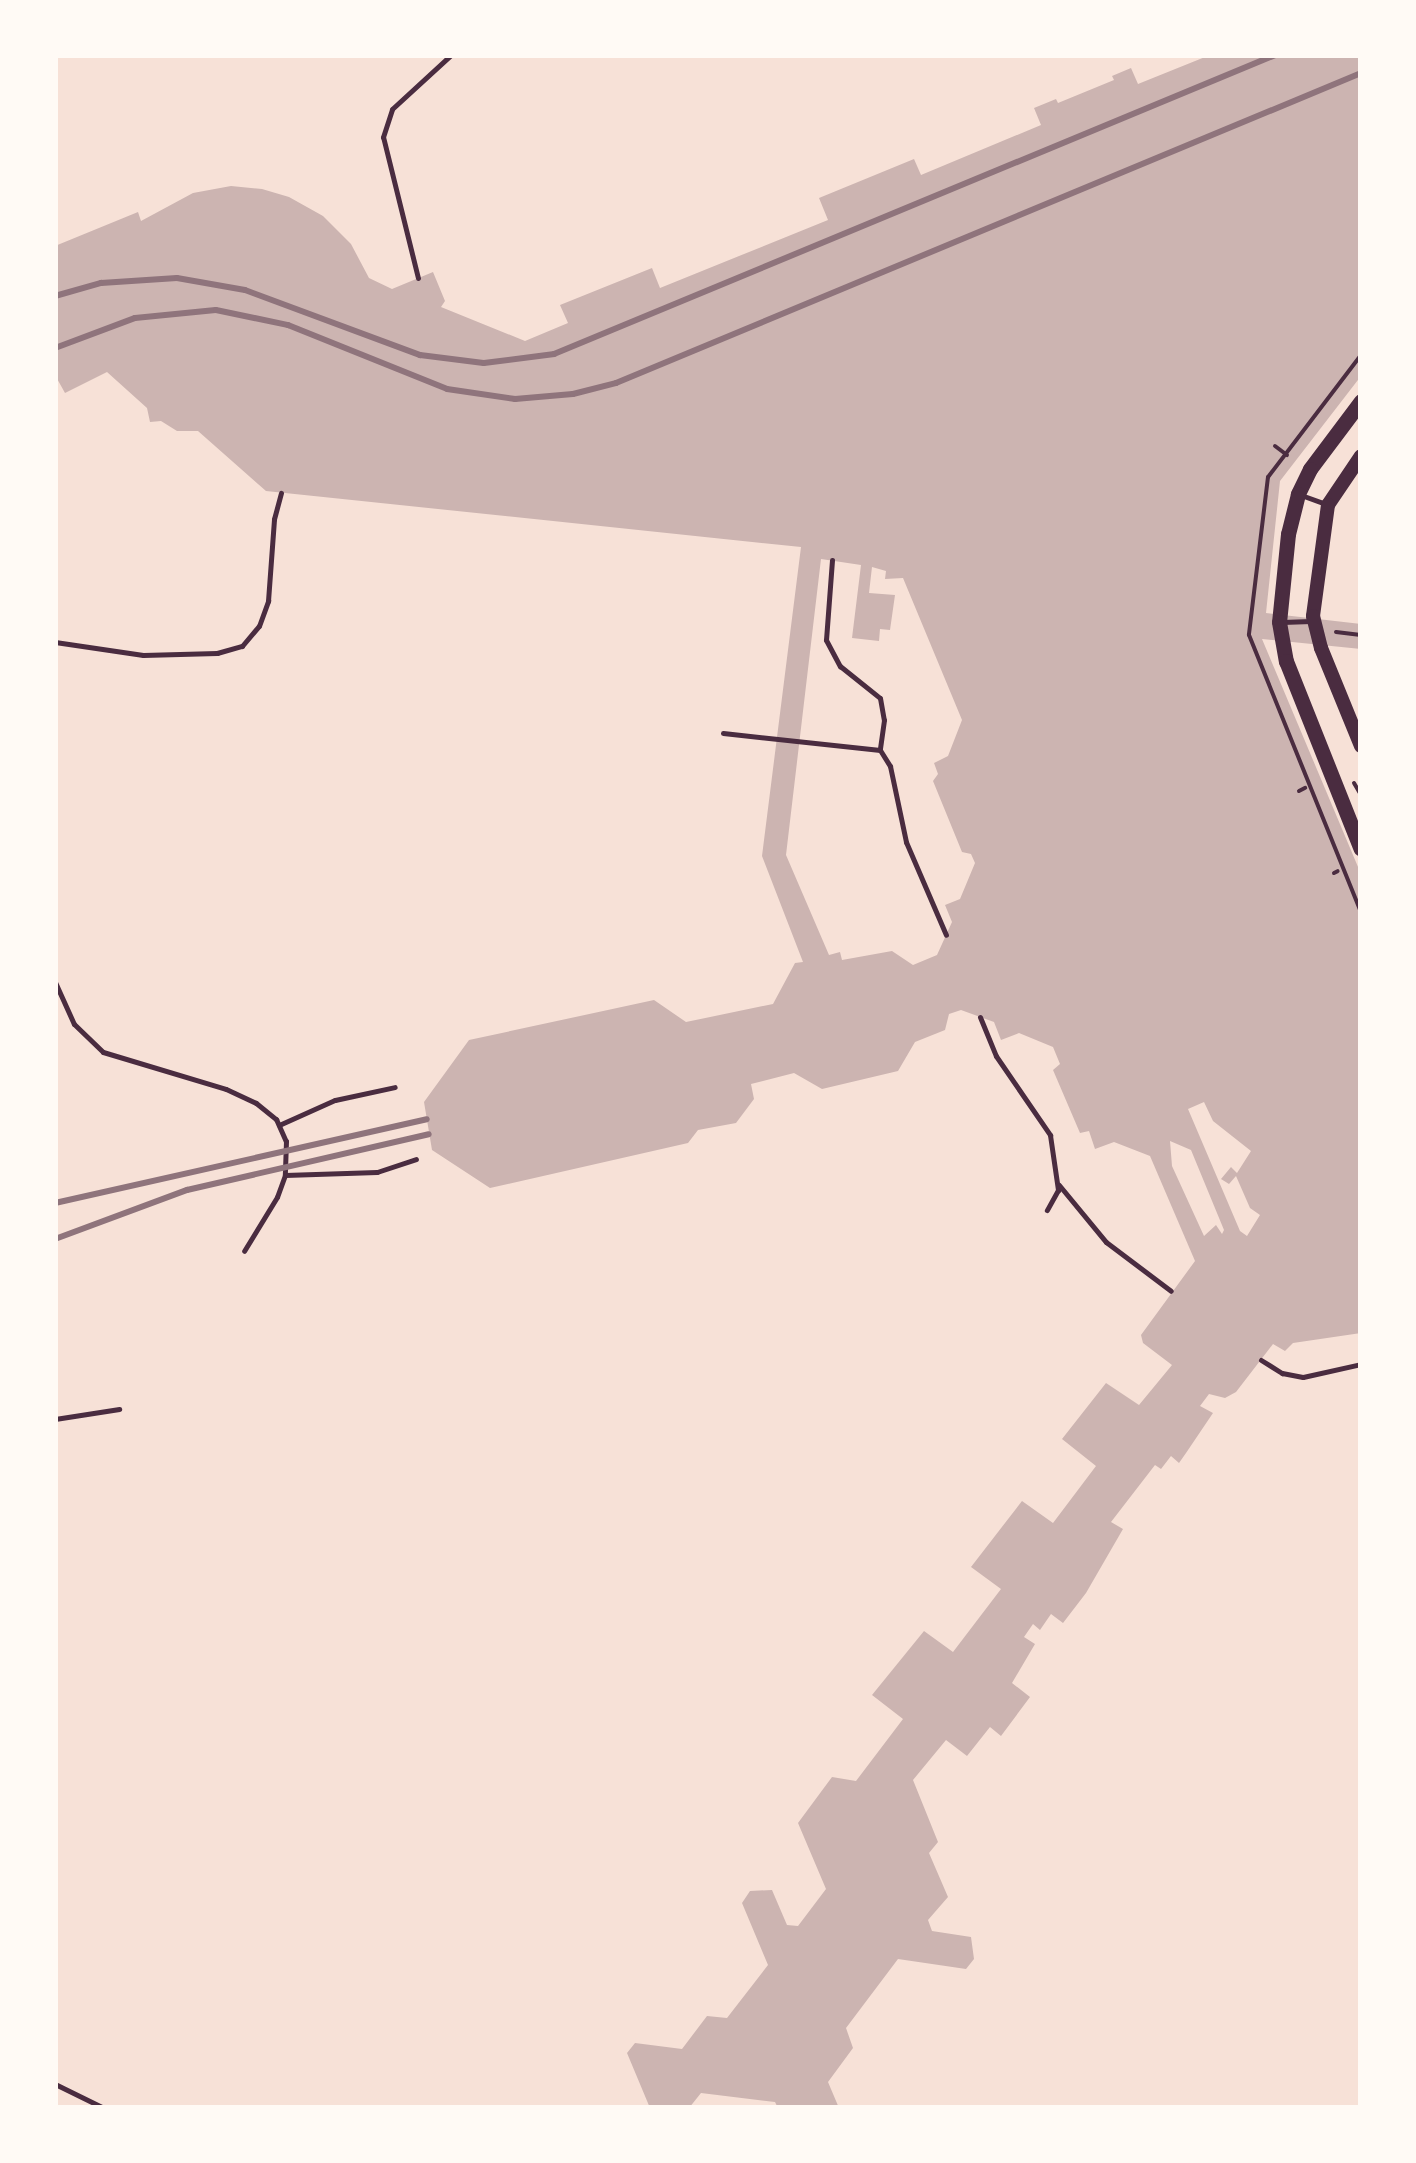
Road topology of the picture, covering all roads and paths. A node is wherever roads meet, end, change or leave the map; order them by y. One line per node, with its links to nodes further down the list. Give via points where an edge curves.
1 (451, 55): 2 (lane, via 392,109 383,137)
2 (418, 278)
3 (1361, 401): 8 (main road)
4 (1275, 446): 5 (path)
5 (1288, 456)
6 (1361, 456): 9 (main road)
7 (280, 493): 17 (lane, via 268,601 242,646 143,655)
8 (1298, 494): 9 (lane); 16 (main road)
9 (1328, 505): 15 (main road)
10 (1250, 524): 11 (path)
11 (1264, 525)
12 (832, 560): 21 (lane, via 826,640 840,666 880,698)
13 (1241, 610): 14 (path)
14 (1250, 610)
15 (1314, 621): 16 (lane); 18 (main road)
16 (1279, 622): 24 (main road, via 1286,661)
17 (55, 642)
18 (1355, 716): 20 (main road)
19 (723, 733): 21 (lane)
20 (1361, 746)
21 (880, 750): 27 (lane, via 889,762 906,842)
22 (1304, 778): 23 (path)
23 (1296, 782)
24 (1361, 849)
25 (1345, 876): 26 (path)
26 (1336, 880)
27 (946, 936)
28 (55, 982): 31 (lane, via 74,1024 103,1052 226,1090)
29 (980, 1017): 34 (lane, via 996,1056 1047,1128)
30 (395, 1087): 31 (lane, via 336,1100)
31 (280, 1124): 33 (lane)
32 (416, 1160): 33 (lane, via 376,1172)
33 (284, 1175): 36 (lane, via 278,1198)
34 (1058, 1185): 35 (lane); 37 (lane, via 1106,1242)
35 (1047, 1210)
36 (244, 1251)
37 (1171, 1291)
38 (1261, 1360): 39 (lane, via 1303,1377)
39 (1361, 1364)
40 (119, 1409): 41 (lane)
41 (55, 1420)
42 (55, 2084): 43 (lane)
43 (104, 2108)

